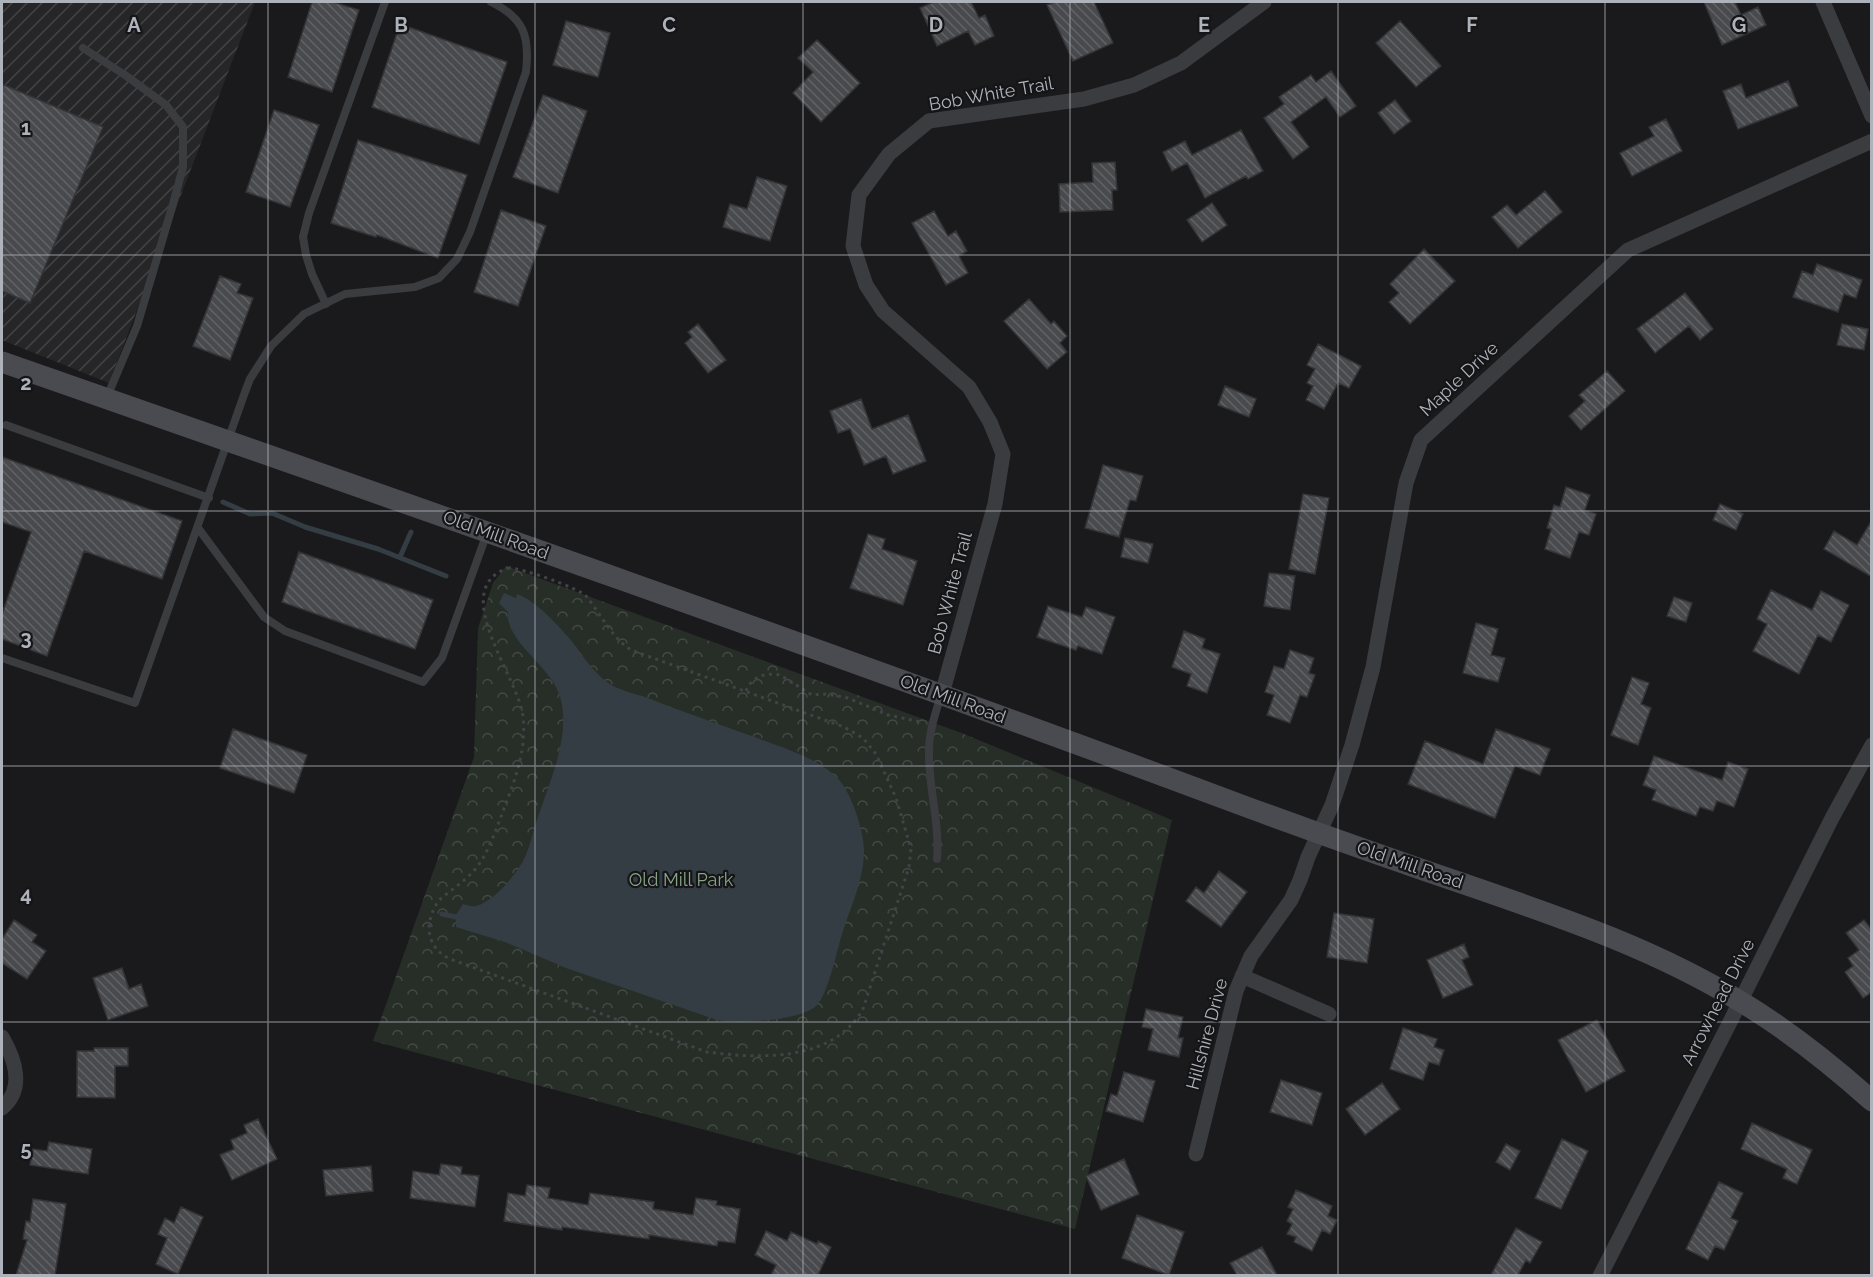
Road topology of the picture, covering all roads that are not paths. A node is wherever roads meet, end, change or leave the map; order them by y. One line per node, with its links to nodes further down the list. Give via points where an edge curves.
1 (385, 2): 8 (lane, via 303,237 312,274)
2 (491, 2): 8 (lane, via 517,18 529,49 526,72 471,232 457,260 439,278 415,287 345,294)
3 (1264, 2): 17 (street, Bob White Trail, via 1181,63 1134,85 1084,99 929,121 889,154 859,195 853,246 866,285 883,311 969,387 1003,454 995,504)
4 (1823, 2): 6 (street)
5 (83, 48): 10 (lane, via 166,105 183,127 183,166 173,204 137,326)
6 (1872, 116)
7 (1872, 141): 19 (street, Maple Drive, via 1628,250 1422,440 1406,483 1365,701 1332,805)
8 (326, 304): 12 (lane, via 304,314 271,346 250,379)
9 (2, 362): 10 (street, Old Mill Road)
10 (106, 398): 12 (street, Old Mill Road)
11 (6, 425): 13 (lane)
12 (228, 440): 13 (lane); 15 (street, Old Mill Road)
13 (209, 498): 14 (lane)
14 (198, 528): 15 (lane, via 264,617 285,631 423,682 442,658); 16 (lane, via 135,703)
15 (487, 532): 17 (street, Old Mill Road)
16 (2, 658)
17 (942, 694): 19 (street, Old Mill Road); 20 (lane, via 931,727 928,754 939,837)
18 (1872, 745): 22 (street, Arrowhead Drive)
19 (1318, 834): 21 (street, Hillshire Drive, via 1291,900 1251,956); 22 (street, Old Mill Road, via 1623,941)
20 (937, 859)
21 (1242, 976): 23 (street); 27 (street, Hillshire Drive)
22 (1741, 1001): 25 (street, Old Mill Road, via 1818,1055); 28 (street, Arrowhead Drive)
23 (1329, 1014)
24 (2, 1037): 26 (street, via 16,1076 12,1096)
25 (1872, 1101)
26 (2, 1108)
27 (1196, 1154)
28 (1600, 1275)

